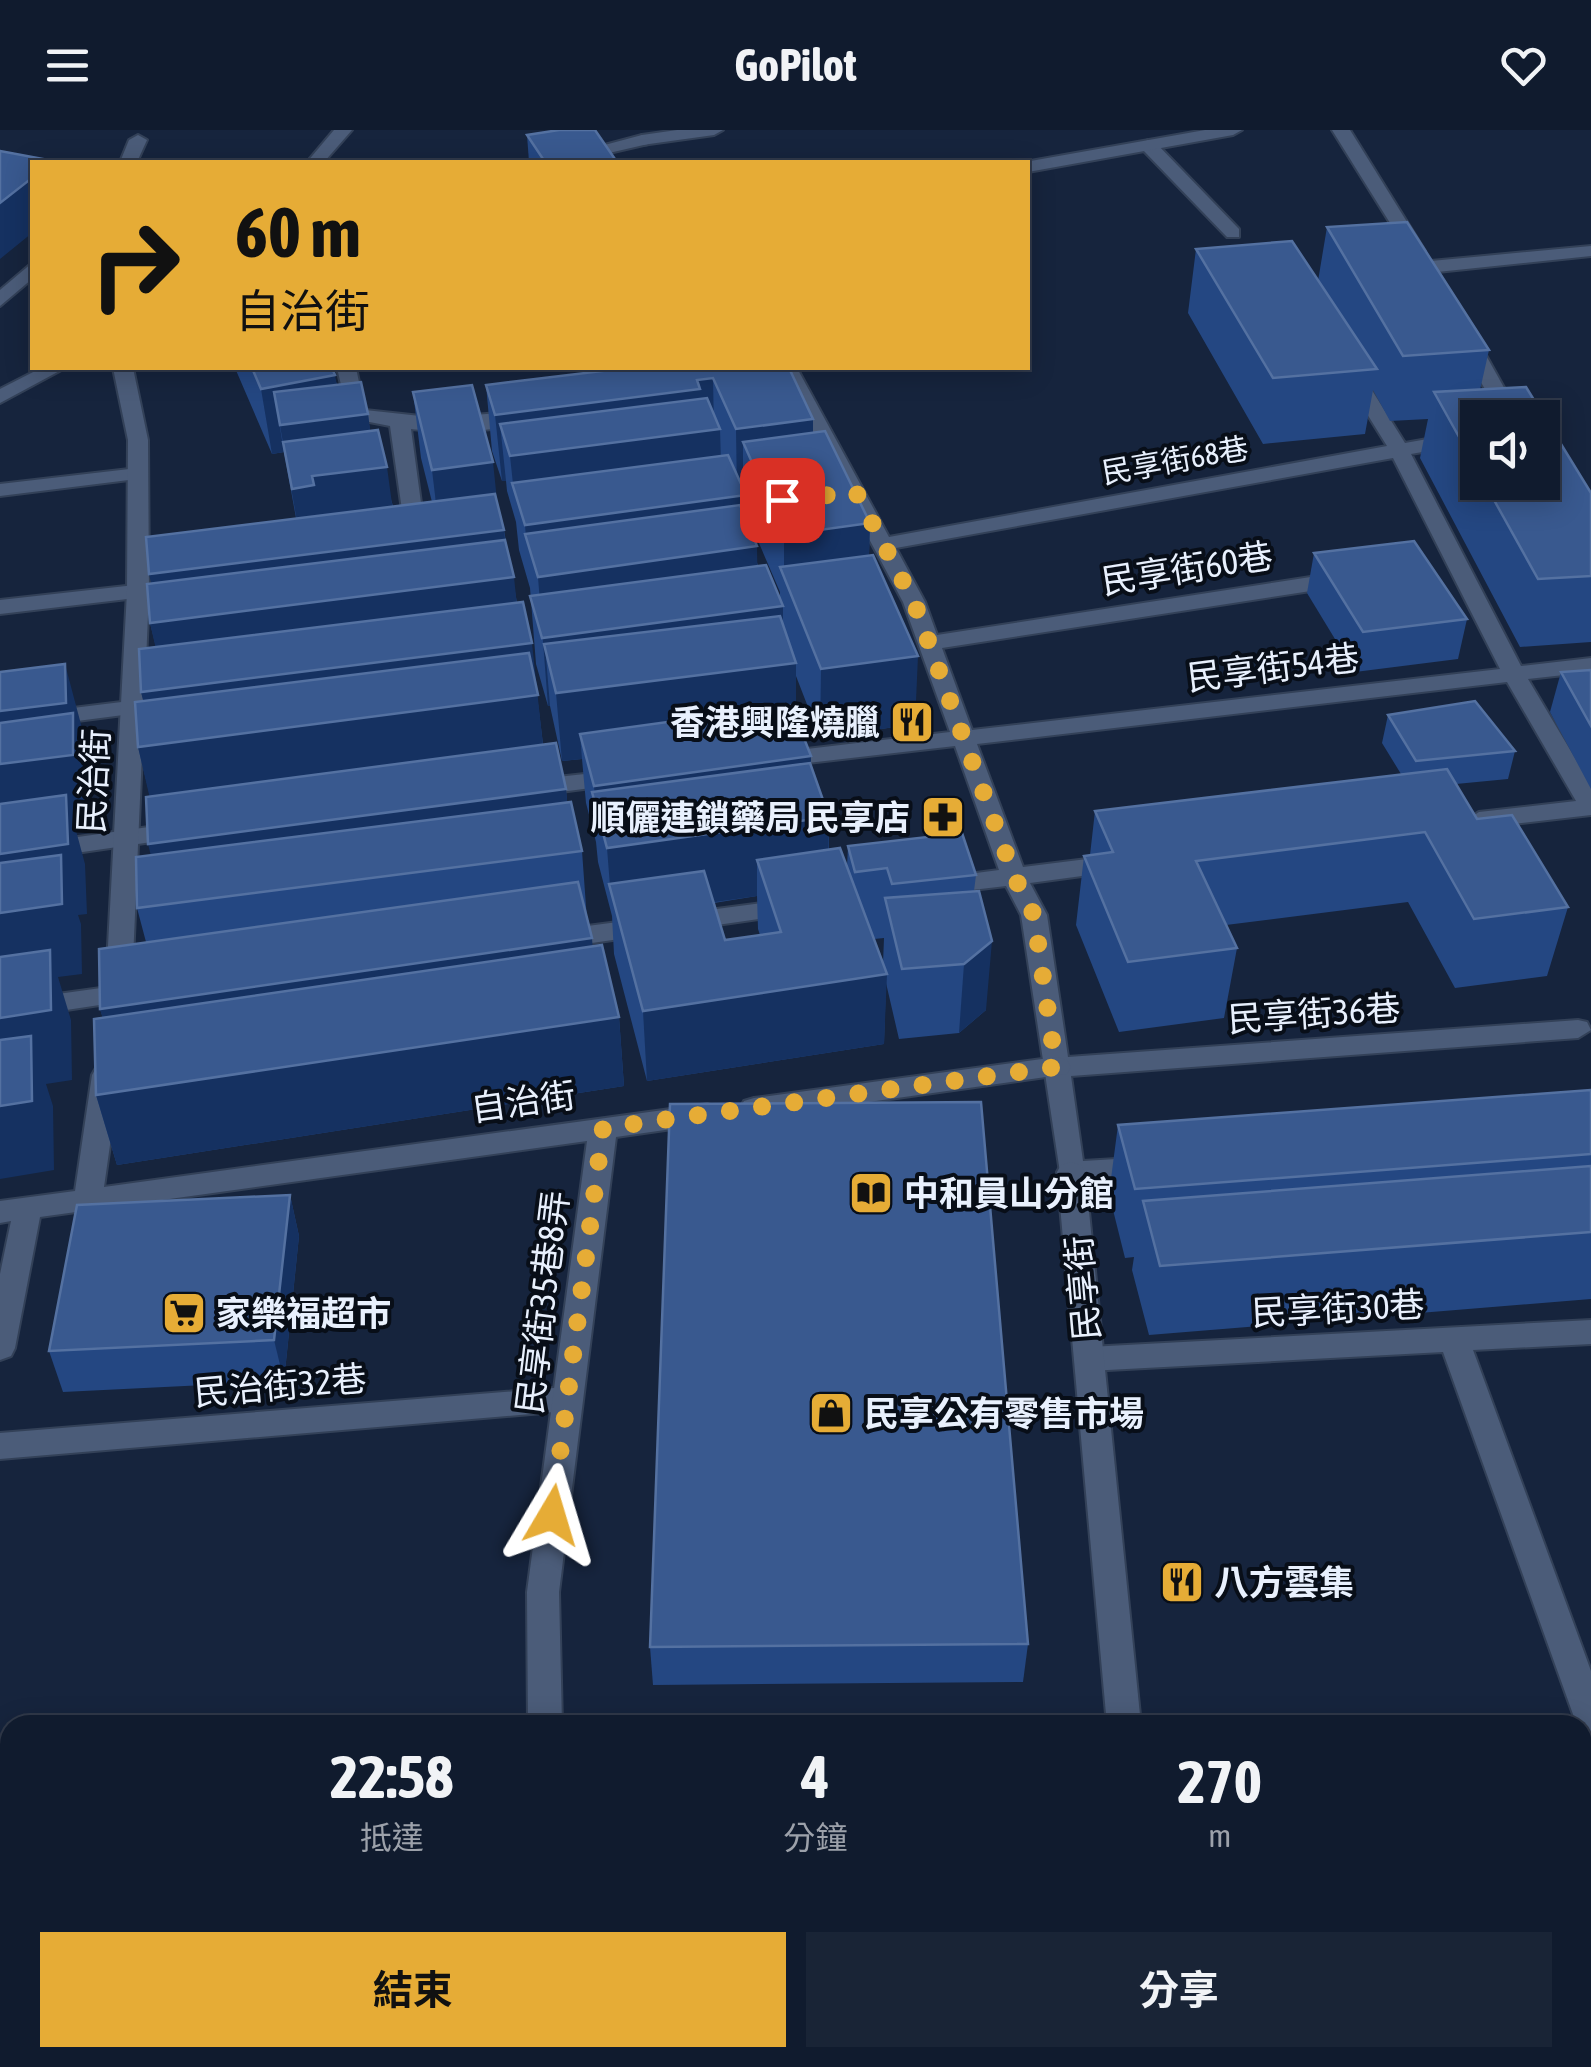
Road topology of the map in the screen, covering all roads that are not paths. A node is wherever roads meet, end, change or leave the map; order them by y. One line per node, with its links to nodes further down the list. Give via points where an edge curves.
1 (343, 130): 9 (street)
2 (714, 130): 5 (street)
3 (1233, 130): 7 (street)
4 (1341, 130): 17 (street)
5 (638, 135): 10 (street); 11 (street)
6 (138, 140): 8 (street)
7 (1148, 146): 12 (street); 13 (street)
8 (129, 160)
9 (317, 160)
10 (557, 160)
11 (658, 160)
12 (1030, 167)
13 (1233, 233)
14 (1591, 250): 17 (street)
15 (30, 271): 19 (street)
16 (1371, 274): 17 (street)
17 (1430, 275)
18 (30, 279): 19 (street)
19 (4, 296)
20 (1454, 316): 27 (street)
21 (1338, 352): 31 (street)
22 (50, 370): 26 (street)
23 (123, 370): 32 (street, 民治街)
24 (346, 370): 29 (street, via 356,414)
25 (783, 372): 34 (street, 民享街, via 847,493)
26 (0, 398)
27 (1501, 400)
28 (549, 413): 29 (street, via 460,427)
29 (400, 423): 35 (street)
30 (1460, 439): 31 (street, 民享街68巷)
31 (1399, 450): 34 (street, 民享街68巷); 42 (street, via 1446,563)
32 (138, 474): 33 (street); 38 (street, 民治街)
33 (0, 490)
34 (884, 544): 40 (street, 民享街, via 904,604)
35 (416, 554)
36 (1358, 577): 40 (street, 民享街60巷)
37 (190, 586): 38 (street)
38 (138, 592): 39 (street); 44 (street, 民治街)
39 (0, 607)
40 (929, 643): 46 (street, 民享街)
41 (1591, 666): 42 (street, 民享街54巷)
42 (1514, 674): 46 (street, 民享街54巷); 50 (street)
43 (173, 702): 44 (street)
44 (136, 708): 45 (street); 53 (street, 民治街)
45 (0, 724)
46 (964, 739): 47 (street, 民享街54巷); 56 (street, 民享街)
47 (754, 762)
48 (640, 776): 49 (street)
49 (504, 792)
50 (1591, 806): 51 (street)
51 (1456, 823)
52 (207, 828): 53 (street)
53 (128, 837): 54 (street); 61 (street, 民治街)
54 (0, 856)
55 (1149, 860): 56 (street)
56 (1014, 876): 57 (street); 65 (street, 民享街, via 1034,915)
57 (917, 889)
58 (820, 903): 59 (street)
59 (529, 942)
60 (157, 990): 61 (street)
61 (116, 1004): 62 (street)
62 (0, 1011)
63 (1578, 1029): 65 (street, 民享街36巷)
64 (110, 1050): 69 (street)
65 (1056, 1067): 66 (street, 自治街); 68 (street, 民享街)
66 (603, 1128): 69 (street, 自治街); 75 (street, 民享街35巷8弄)
67 (1186, 1165): 68 (street)
68 (1071, 1172): 74 (street, 民享街)
69 (88, 1197): 70 (street, 自治街)
70 (14, 1209): 73 (street)
71 (1591, 1332): 72 (street, 民享街30巷)
72 (1454, 1340): 74 (street, 民享街30巷); 79 (street)
73 (0, 1348)
74 (1089, 1359): 78 (street, 民享街)
75 (566, 1400): 76 (street, 民治街32巷); 77 (street, 民享街35巷8弄, via 543,1592)
76 (0, 1446)
77 (545, 1715)
78 (1123, 1715)
79 (1590, 1715)

